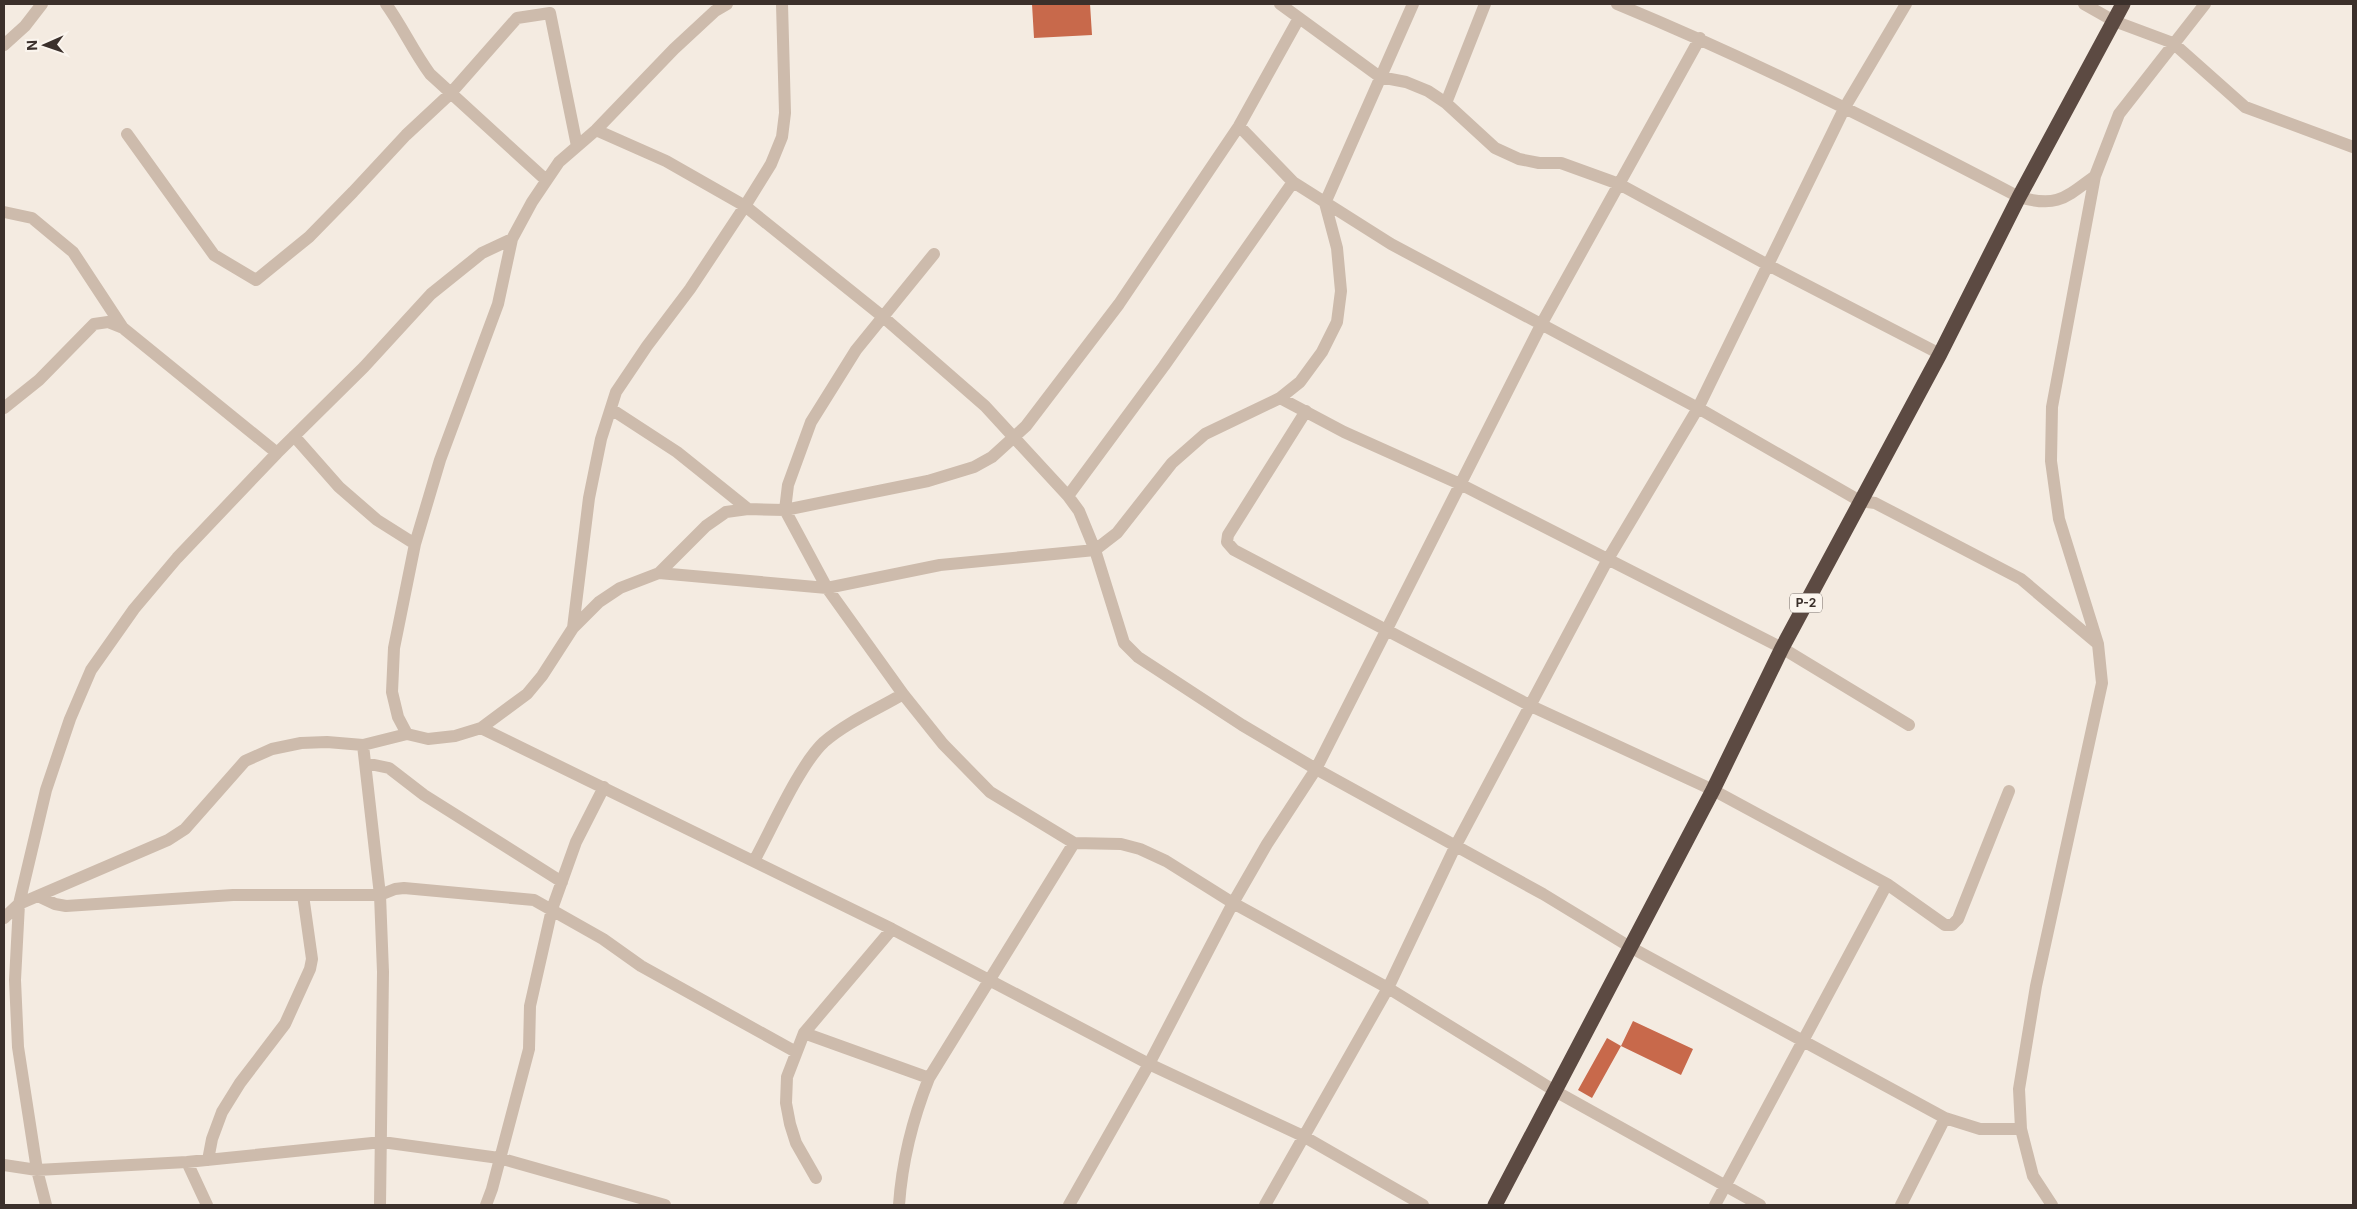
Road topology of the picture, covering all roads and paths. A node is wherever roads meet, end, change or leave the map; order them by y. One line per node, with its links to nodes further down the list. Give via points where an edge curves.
1 (42, 4): 17 (street)
2 (386, 4): 19 (street, via 399,20 415,53)
3 (728, 4): 23 (street, via 715,11 674,48)
4 (782, 4): 33 (street, via 785,113 782,137 771,164)
5 (1280, 4): 13 (street)
6 (1412, 4): 18 (street)
7 (1485, 4): 20 (street)
8 (1617, 4): 15 (street)
9 (1906, 4): 21 (street)
10 (2084, 4): 14 (street)
11 (2123, 4): 14 (highway, P-2)
12 (2205, 4): 16 (street)
13 (1299, 18): 18 (street); 22 (street)
14 (2114, 21): 16 (street); 31 (highway, P-2)
15 (1700, 38): 21 (street); 30 (street)
16 (2173, 44): 26 (street, via 2246,107); 27 (street, via 2119,114)
17 (4, 45)
18 (1380, 77): 20 (street, via 1406,82); 32 (street)
19 (450, 94): 24 (street, via 406,135 309,237 256,280 214,255); 25 (street, via 517,18 550,13); 28 (street)
20 (1446, 103): 30 (street, via 1495,148 1519,159 1561,163)
21 (1845, 107): 31 (street); 37 (street)
22 (1238, 126): 29 (street); 48 (street, via 1119,304)
23 (596, 130): 25 (street); 33 (street, via 666,161)
24 (127, 134)
25 (577, 146): 28 (street, via 559,162)
26 (2353, 147)
27 (2095, 176): 31 (street, via 2055,202 2040,203); 62 (street, via 2052,407 2051,461 2059,519)
28 (546, 180): 35 (street)
29 (1293, 182): 32 (street); 51 (street)
30 (1619, 184): 37 (street); 39 (street)
31 (2019, 197): 41 (highway, P-2)
32 (1325, 204): 39 (street, via 1391,244); 42 (street, via 1337,248 1341,292 1337,322 1322,352 1300,382)
33 (745, 206): 38 (street); 45 (street, via 616,392)
34 (4, 212): 40 (street, via 32,218 72,252)
35 (512, 239): 47 (street, via 482,253 431,294 364,368); 55 (street, via 498,304 440,460)
36 (934, 254): 38 (street)
37 (1768, 265): 41 (street); 44 (street)
38 (882, 316): 48 (street, via 985,406); 54 (street, via 856,350 811,422 788,484)
39 (1542, 323): 44 (street); 50 (street)
40 (123, 328): 43 (street, via 108,322 94,324 39,380); 49 (street)
41 (1940, 354): 52 (highway, P-2)
42 (1280, 398): 46 (street); 56 (street, via 1205,434 1172,463 1117,533)
43 (4, 408)
44 (1698, 408): 52 (street); 57 (street)
45 (611, 409): 53 (street, via 677,452); 60 (street, via 601,439 589,498)
46 (1306, 411): 50 (street, via 1344,432); 61 (street, via 1228,535 1227,542 1234,550)
47 (294, 436): 49 (street); 55 (street, via 339,487 377,520)
48 (1014, 438): 51 (street); 54 (street, via 974,467 928,481)
49 (277, 453): 84 (street, via 177,558 134,609 92,670 70,719 46,790)
50 (1460, 484): 57 (street); 61 (street)
51 (1068, 496): 56 (street, via 1079,511)
52 (1860, 501): 62 (street, via 1875,503 2021,579); 63 (highway, P-2)
53 (748, 509): 54 (street); 58 (street, via 726,512 706,526)
54 (785, 510): 59 (street)
55 (414, 544): 68 (street, via 393,657 392,692 398,717)
56 (1095, 550): 59 (street, via 940,565); 71 (street, via 1124,643 1138,658)
57 (1608, 559): 63 (street); 65 (street)
58 (659, 573): 59 (street); 60 (street, via 620,588 599,602)
59 (828, 588): 64 (street)
60 (574, 628): 67 (street, via 527,694)
61 (1386, 631): 65 (street); 71 (street)
62 (2098, 644): 98 (street, via 2102,683 2036,986 2019,1088)
63 (1782, 648): 66 (street); 73 (highway, P-2)
64 (904, 694): 75 (street, via 943,744 990,792); 77 (street, via 824,742 811,758)
65 (1531, 706): 73 (street); 76 (street)
66 (1909, 725)
67 (481, 728): 68 (street, via 455,736 428,738); 72 (street)
68 (407, 734): 69 (street)
69 (364, 745): 70 (street); 82 (street, via 301,743 272,749 245,761 185,829 168,840)
70 (365, 763): 78 (street, via 389,768 432,800); 81 (street)
71 (1316, 769): 76 (street); 83 (street)
72 (604, 786): 77 (street); 78 (street, via 576,842)
73 (1713, 790): 79 (street); 88 (highway, P-2)
74 (2009, 791): 79 (street, via 1958,919 1952,925 1945,924)
75 (1074, 843): 83 (street, via 1121,844 1140,848); 89 (street)
76 (1455, 847): 88 (street, via 1543,894); 90 (street)
77 (754, 861): 87 (street)
78 (562, 882): 85 (street)
79 (1887, 884): 92 (street)
80 (303, 895): 81 (street); 82 (street, via 66,906); 102 (street, via 312,958 310,969 286,1024 222,1112)
81 (380, 895): 85 (street, via 404,888 482,894 534,900); 100 (street)
82 (38, 896): 84 (street)
83 (1233, 903): 90 (street); 94 (street)
84 (19, 904): 86 (street); 105 (street, via 15,980 18,1047)
85 (552, 909): 93 (street, via 642,966); 101 (street, via 530,1006 529,1049)
86 (4, 918)
87 (892, 929): 89 (street); 91 (street)
88 (1630, 947): 92 (street); 96 (highway, P-2)
89 (989, 981): 94 (street); 95 (street)
90 (1388, 988): 96 (street); 99 (street)
91 (804, 1034): 93 (street); 95 (street)
92 (1803, 1041): 97 (street); 107 (street)
93 (796, 1052): 106 (street, via 787,1076 786,1103 796,1143)
94 (1149, 1064): 99 (street); 114 (street)
95 (929, 1078): 113 (street, via 908,1147)
96 (1555, 1091): 107 (street); 117 (highway, P-2)
97 (1945, 1118): 98 (street, via 1980,1129); 120 (street)
98 (2021, 1129): 121 (street, via 2033,1176)
99 (1303, 1136): 115 (street); 116 (street)
100 (382, 1142): 101 (street); 102 (street); 110 (street)
101 (499, 1158): 111 (street); 112 (street)
102 (208, 1160): 103 (street)
103 (187, 1162): 105 (street); 109 (street)
104 (4, 1165): 105 (street)
105 (37, 1170): 108 (street)
106 (816, 1178)
107 (1725, 1186): 118 (street); 119 (street)
108 (46, 1205)
109 (208, 1205)
110 (380, 1205)
111 (486, 1205)
112 (665, 1205)
113 (899, 1205)
114 (1069, 1205)
115 (1265, 1205)
116 (1423, 1205)
117 (1495, 1205)
118 (1715, 1205)
119 (1760, 1205)
120 (1901, 1205)
121 (2052, 1205)

